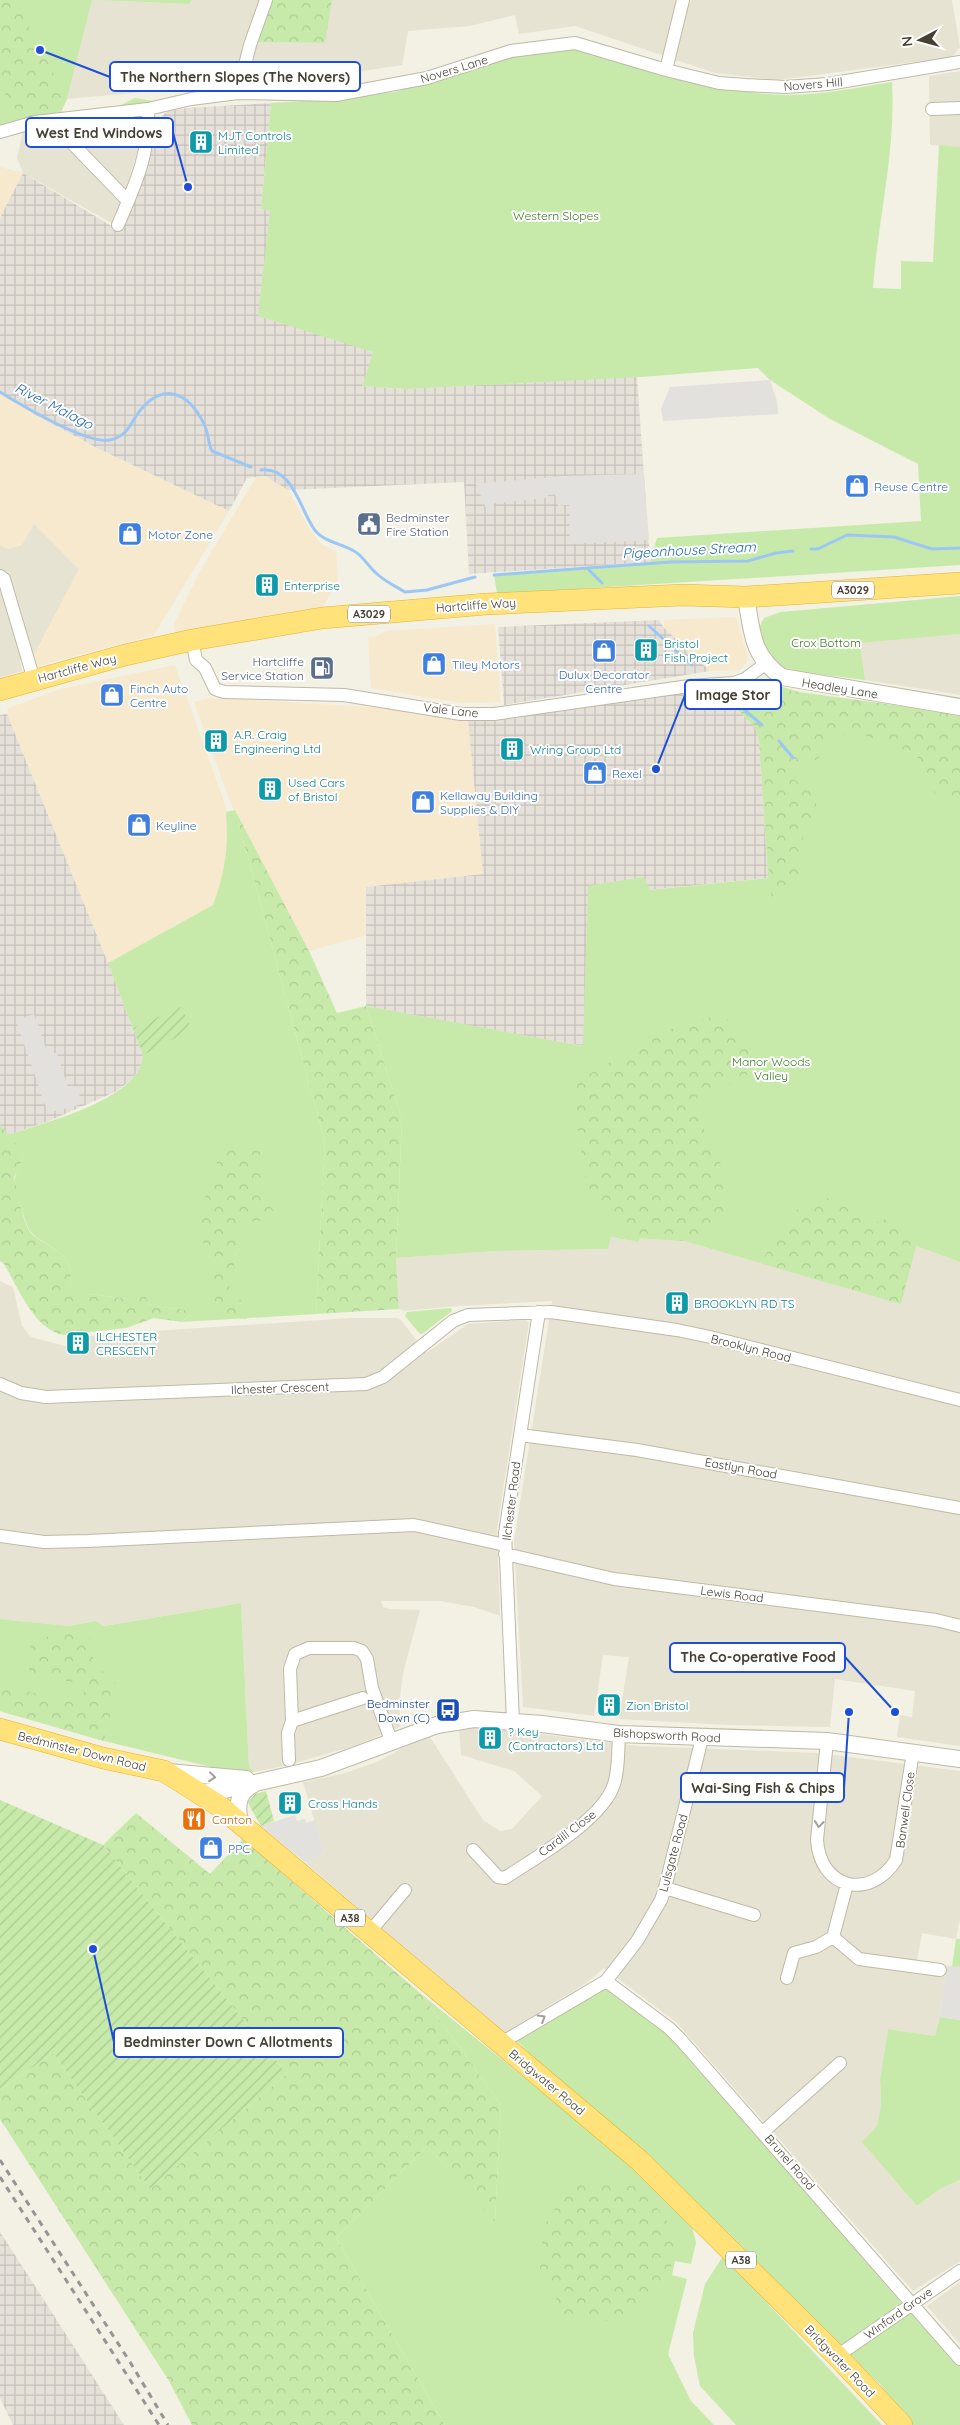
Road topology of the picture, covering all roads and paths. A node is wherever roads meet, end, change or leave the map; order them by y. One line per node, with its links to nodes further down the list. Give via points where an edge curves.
1 (266, 0): 5 (street, via 250,44)
2 (684, 0): 4 (street)
3 (960, 62): 4 (street, Novers Hill, via 828,84 785,87 719,83)
4 (666, 70): 5 (street, Novers Lane, via 575,43 511,52 427,78 336,95)
5 (238, 93): 7 (street)
6 (960, 108): 8 (street)
7 (148, 109): 9 (street, via 59,119); 11 (street, via 145,154)
8 (932, 109)
9 (0, 132)
10 (67, 138): 11 (street)
11 (128, 201): 12 (street)
12 (118, 225)
13 (0, 576): 18 (street, via 4,579)
14 (960, 583): 15 (highway, Hartcliffe Way / A3029)
15 (746, 597): 16 (highway, Hartcliffe Way / A3029, via 683,595 486,604 322,618); 17 (street, Headley Lane, via 754,645)
16 (192, 640): 17 (street, Vale Lane, via 196,660 205,668 215,689 224,692 344,695 461,714 494,714 689,686 734,683); 18 (highway, Hartcliffe Way / A3029)
17 (765, 664): 20 (street, Headley Lane, via 791,680)
18 (34, 680): 19 (highway, Hartcliffe Way / A3029)
19 (0, 690)
20 (960, 707)
21 (539, 1312): 22 (street, Ilchester Crescent, via 460,1317 383,1377 366,1384 46,1396 21,1393); 23 (street, Brooklyn Road, via 677,1330); 24 (street, Ilchester Road)
22 (0, 1384)
23 (960, 1400)
24 (520, 1435): 25 (street, Eastlyn Road, via 637,1450); 27 (street, Ilchester Road)
25 (960, 1508)
26 (0, 1536): 27 (street, via 44,1542 88,1541 414,1525)
27 (505, 1550): 28 (street, Lewis Road, via 614,1579 936,1620); 31 (street, Ilchester Road)
28 (960, 1626)
29 (363, 1698): 30 (street)
30 (292, 1720): 36 (street, via 290,1669 295,1654 309,1648 354,1648 367,1658 372,1688); 39 (street, via 288,1734)
31 (513, 1722): 33 (street, Bishopsworth Road); 36 (street, Bishopsworth Road, via 455,1721)
32 (0, 1729): 40 (highway, Bedminster Down Road / A38, via 103,1758)
33 (620, 1734): 34 (street, Bishopsworth Road); 44 (street, Cardill Close, via 614,1783 607,1799 586,1821 505,1878 498,1877)
34 (702, 1738): 35 (street, Bishopsworth Road); 46 (street, Lulsgate Road)
35 (827, 1741): 37 (street, Bishopsworth Road); 45 (street, one-way to 45, via 818,1855 832,1877)
36 (392, 1743): 41 (street, Bishopsworth Road, via 320,1768)
37 (913, 1752): 38 (street, Bishopsworth Road); 45 (street, Banwell Close, via 896,1860 878,1880)
38 (960, 1759)
39 (289, 1760)
40 (164, 1771): 41 (street, Bishopsworth Road, one-way to 41); 42 (highway, Bridgwater Road / A38)
41 (263, 1780): 42 (street, Bishopsworth Road); 43 (street, Bishopsworth Road, via 242,1792 238,1802)
42 (200, 1793): 43 (highway, Bridgwater Road / A38)
43 (240, 1824): 49 (highway, Bridgwater Road / A38)
44 (473, 1850)
45 (847, 1884): 50 (street)
46 (665, 1888): 48 (street); 53 (street, Lulsgate Road, via 638,1941)
47 (405, 1890): 49 (street)
48 (754, 1915)
49 (368, 1934): 54 (highway, Bridgwater Road / A38)
50 (833, 1937): 51 (street, via 859,1959); 52 (street, via 794,1953)
51 (940, 1970)
52 (787, 1978)
53 (606, 1981): 54 (street, Lulsgate Road, one-way to 53); 56 (street, Brunel Road, via 669,2028)
54 (501, 2043): 59 (highway, Bridgwater Road / A38, via 639,2160)
55 (840, 2063): 56 (street)
56 (764, 2132): 58 (street, Brunel Road)
57 (960, 2271): 58 (street, Winford Grove)
58 (912, 2303): 59 (street, Winford Grove); 60 (street, Brunel Road)
59 (837, 2356): 61 (highway, Bridgwater Road / A38)
60 (960, 2359)
61 (902, 2425)

